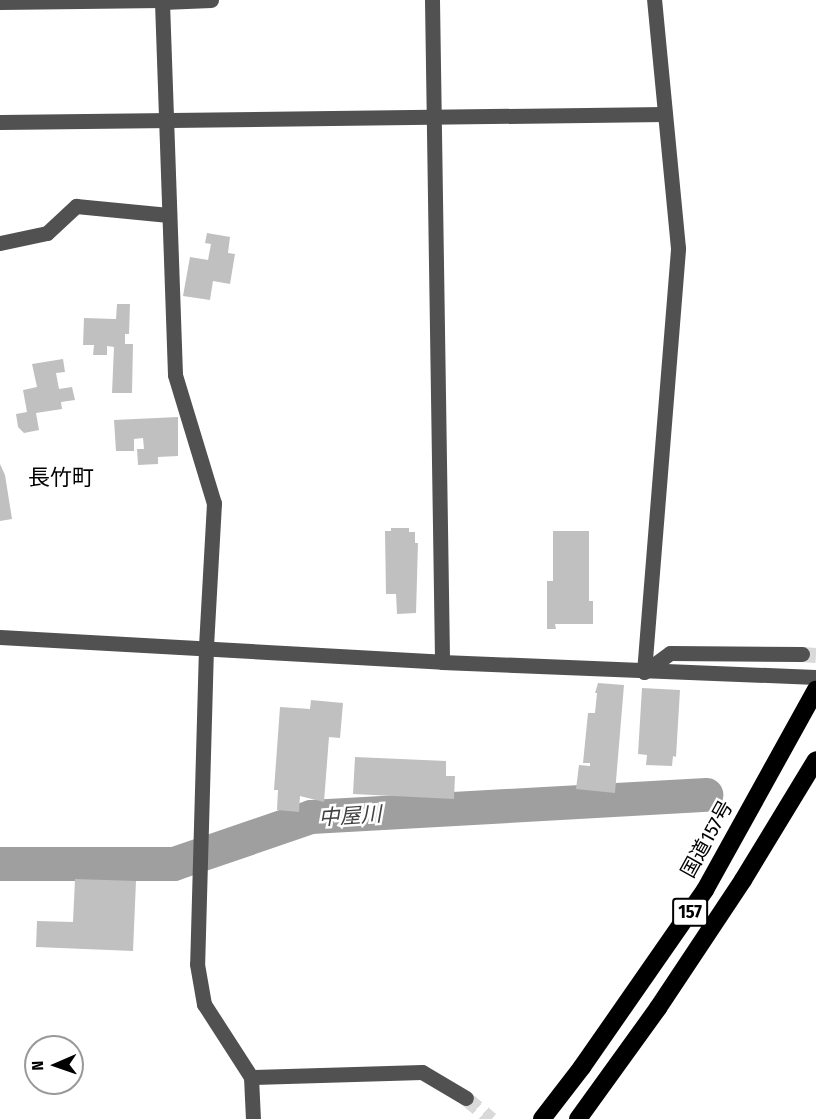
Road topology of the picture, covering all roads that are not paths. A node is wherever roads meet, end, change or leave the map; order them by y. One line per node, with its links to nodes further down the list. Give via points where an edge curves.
1 (211, 0): 4 (street)
2 (432, 0): 7 (street)
3 (654, 0): 6 (street)
4 (162, 1): 5 (street); 8 (street)
5 (0, 2)
6 (665, 114): 7 (street); 16 (street, via 678,248)
7 (434, 116): 8 (street); 15 (street)
8 (166, 120): 9 (street); 10 (street)
9 (0, 122)
10 (169, 215): 11 (street, via 76,206 47,233); 13 (street, via 175,375 214,503)
11 (0, 243)
12 (0, 637): 13 (street)
13 (206, 647): 15 (street); 20 (street, via 197,964 204,1004)
14 (802, 654): 16 (street, via 670,653)
15 (442, 662): 16 (street)
16 (644, 672): 17 (street)
17 (816, 677)
18 (816, 690): 23 (highway, 国道157号 / 157, via 705,890)
19 (816, 760): 24 (highway, 157, via 737,890)
20 (251, 1077): 21 (street, via 422,1072); 22 (street)
21 (466, 1098)
22 (253, 1119)
23 (542, 1119)
24 (578, 1119)

